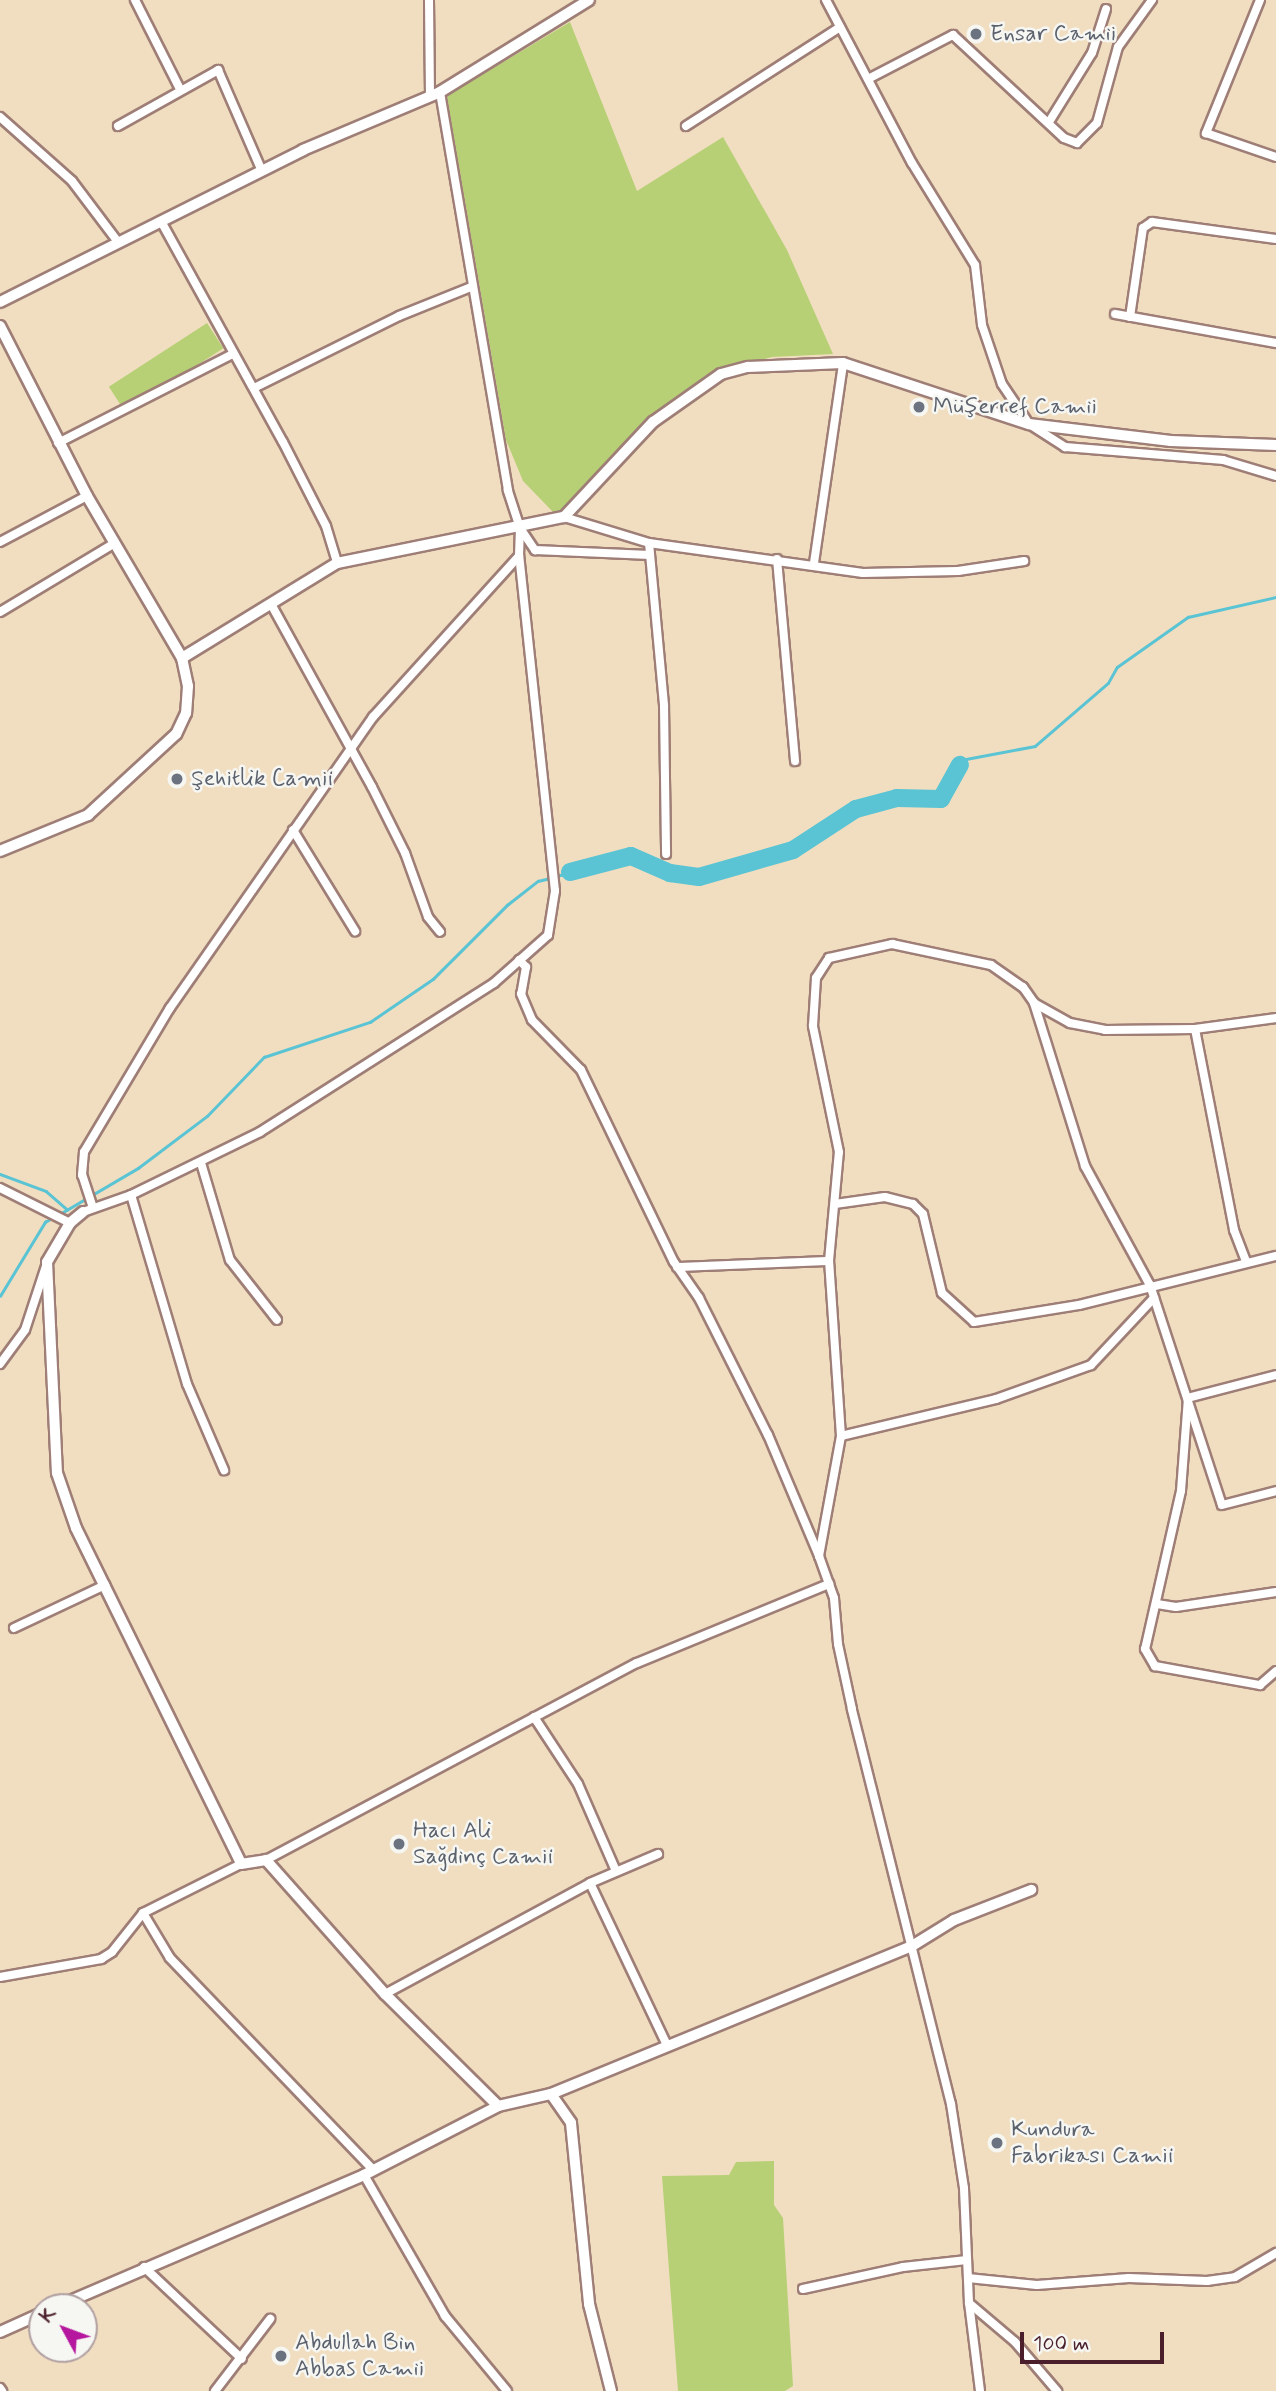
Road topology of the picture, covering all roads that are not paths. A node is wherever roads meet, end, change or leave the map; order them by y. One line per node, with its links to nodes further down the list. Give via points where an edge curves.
1 (135, 0): 10 (street)
2 (429, 0): 11 (street)
3 (589, 0): 11 (street)
4 (826, 0): 8 (street)
5 (1152, 0): 13 (street, via 1118,47 1092,132 1081,142 1071,143)
6 (1260, 0): 16 (street, via 1206,133)
7 (1106, 9): 13 (street, via 1092,53)
8 (841, 27): 9 (street); 15 (street)
9 (868, 79): 13 (street, via 953,35); 30 (street, via 912,163 975,265 982,325 1002,384)
10 (180, 89): 14 (street); 17 (street, via 218,70)
11 (435, 93): 17 (street); 21 (street)
12 (0, 117): 20 (street, via 72,181)
13 (1049, 122)
14 (118, 126)
15 (686, 126)
16 (1276, 158)
17 (262, 171): 18 (street)
18 (162, 223): 20 (street); 27 (street)
19 (1276, 239): 24 (street, via 1152,222 1143,228)
20 (118, 243): 22 (street)
21 (471, 287): 29 (street, via 399,316); 36 (street, via 508,490)
22 (0, 302)
23 (1115, 314): 24 (street)
24 (1130, 317): 26 (street)
25 (0, 326): 31 (street)
26 (1276, 344)
27 (233, 354): 29 (street); 31 (street)
28 (843, 363): 30 (street); 35 (street, via 782,362 721,374 653,422); 44 (street)
29 (254, 388): 45 (street, via 326,526)
30 (1029, 424): 32 (street, via 1171,441); 33 (street, via 1065,447 1223,460)
31 (58, 443): 34 (street)
32 (1276, 444)
33 (1276, 476)
34 (87, 496): 37 (street); 38 (street)
35 (565, 517): 36 (street); 39 (street)
36 (520, 528): 40 (street, via 535,550); 41 (street); 45 (street)
37 (0, 542)
38 (115, 543): 47 (street); 48 (street)
39 (649, 543): 40 (street); 42 (street)
40 (650, 555): 53 (street, via 664,706)
41 (519, 556): 49 (street, via 460,616); 56 (street, via 555,891 548,934)
42 (777, 559): 44 (street); 50 (street)
43 (1024, 561): 44 (street, via 958,570 863,573)
44 (814, 563)
45 (337, 564): 46 (street)
46 (271, 604): 48 (street); 49 (street)
47 (0, 612)
48 (182, 658): 52 (street, via 188,686 186,713 176,734 88,815)
49 (349, 747): 51 (street); 55 (street, via 405,853 428,916)
50 (795, 761)
51 (293, 830): 54 (street); 64 (street, via 170,1007 84,1152 82,1175)
52 (0, 851)
53 (666, 855)
54 (355, 931)
55 (440, 932)
56 (519, 960): 60 (street, via 494,984 260,1132); 70 (street, via 526,967 521,994 533,1020 581,1070)
57 (1034, 1003): 59 (street, via 1070,1023 1105,1030); 63 (street, via 1023,987 990,965 892,944 830,958 816,978 813,1026 839,1153); 71 (street, via 1085,1166)
58 (1276, 1018): 59 (street)
59 (1195, 1030): 69 (street, via 1234,1230)
60 (201, 1163): 62 (street); 73 (street, via 230,1260)
61 (0, 1188): 65 (street)
62 (131, 1195): 64 (street); 78 (street, via 187,1384)
63 (835, 1204): 67 (street); 71 (street, via 885,1197 913,1204 923,1214 942,1293 974,1322 1079,1306)
64 (89, 1207): 65 (street)
65 (69, 1221): 68 (street)
66 (1276, 1256): 69 (street)
67 (829, 1261): 70 (street); 77 (street)
68 (47, 1262): 74 (street, via 25,1330); 82 (street, via 57,1473 76,1528)
69 (1246, 1262): 71 (street)
70 (677, 1267): 80 (street, via 699,1298 768,1435)
71 (1150, 1285): 72 (street)
72 (1154, 1298): 76 (street); 77 (street, via 1091,1365 996,1399)
73 (277, 1320)
74 (0, 1364)
75 (1276, 1375): 76 (street)
76 (1188, 1398): 79 (street, via 1222,1504); 84 (street, via 1181,1490)
77 (841, 1436): 80 (street)
78 (224, 1470)
79 (1276, 1491)
80 (819, 1556): 81 (street)
81 (829, 1584): 87 (street, via 637,1663); 95 (street, via 852,1709)
82 (105, 1586): 85 (street); 90 (street)
83 (1276, 1592): 84 (street, via 1176,1607)
84 (1157, 1604): 86 (street, via 1145,1649 1155,1665 1260,1685)
85 (14, 1628)
86 (1276, 1671)
87 (534, 1717): 89 (street); 91 (street, via 578,1784)
88 (659, 1854): 91 (street)
89 (266, 1860): 90 (street); 97 (street)
90 (242, 1864): 94 (street)
91 (616, 1871): 92 (street)
92 (590, 1883): 97 (street); 98 (street)
93 (1031, 1889): 95 (street, via 954,1920)
94 (143, 1913): 96 (street, via 101,1959); 101 (street, via 170,1958)
95 (912, 1946): 98 (street); 103 (street, via 951,2104 964,2188)
96 (0, 1977)
97 (385, 1994): 100 (street)
98 (667, 2045): 99 (street)
99 (551, 2094): 100 (street); 115 (street, via 571,2123 589,2304)
100 (498, 2106): 101 (street)
101 (368, 2172): 104 (street); 114 (street, via 445,2316)
102 (1276, 2253): 105 (street, via 1235,2277 1207,2281 1129,2278 1037,2285)
103 (967, 2260): 105 (street); 106 (street, via 903,2267)
104 (144, 2267): 107 (street); 112 (street)
105 (968, 2278): 108 (street)
106 (803, 2289)
107 (87, 2293)
108 (969, 2303): 116 (street); 117 (street, via 1015,2342)
109 (270, 2319): 112 (street)
110 (28, 2320): 111 (street)
111 (0, 2333)
112 (242, 2359): 113 (street)
113 (215, 2391)
114 (507, 2391)
115 (611, 2391)
116 (980, 2391)
117 (1057, 2391)

